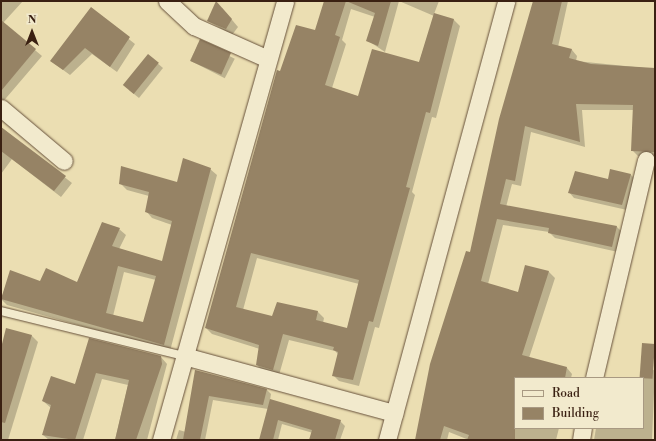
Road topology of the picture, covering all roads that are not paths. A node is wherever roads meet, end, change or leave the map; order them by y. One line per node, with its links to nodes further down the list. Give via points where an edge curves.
1 (167, 1): 4 (street, via 194,26)
2 (286, 1): 4 (street)
3 (506, 1): 11 (street)
4 (268, 60): 9 (street)
5 (1, 108): 7 (street)
6 (646, 160): 10 (street)
7 (64, 161)
8 (1, 311): 9 (lane)
9 (184, 356): 11 (street); 13 (street)
10 (594, 377)
11 (394, 413): 14 (street)
12 (583, 429): 15 (street)
13 (160, 440)
14 (387, 440)
15 (581, 440)

